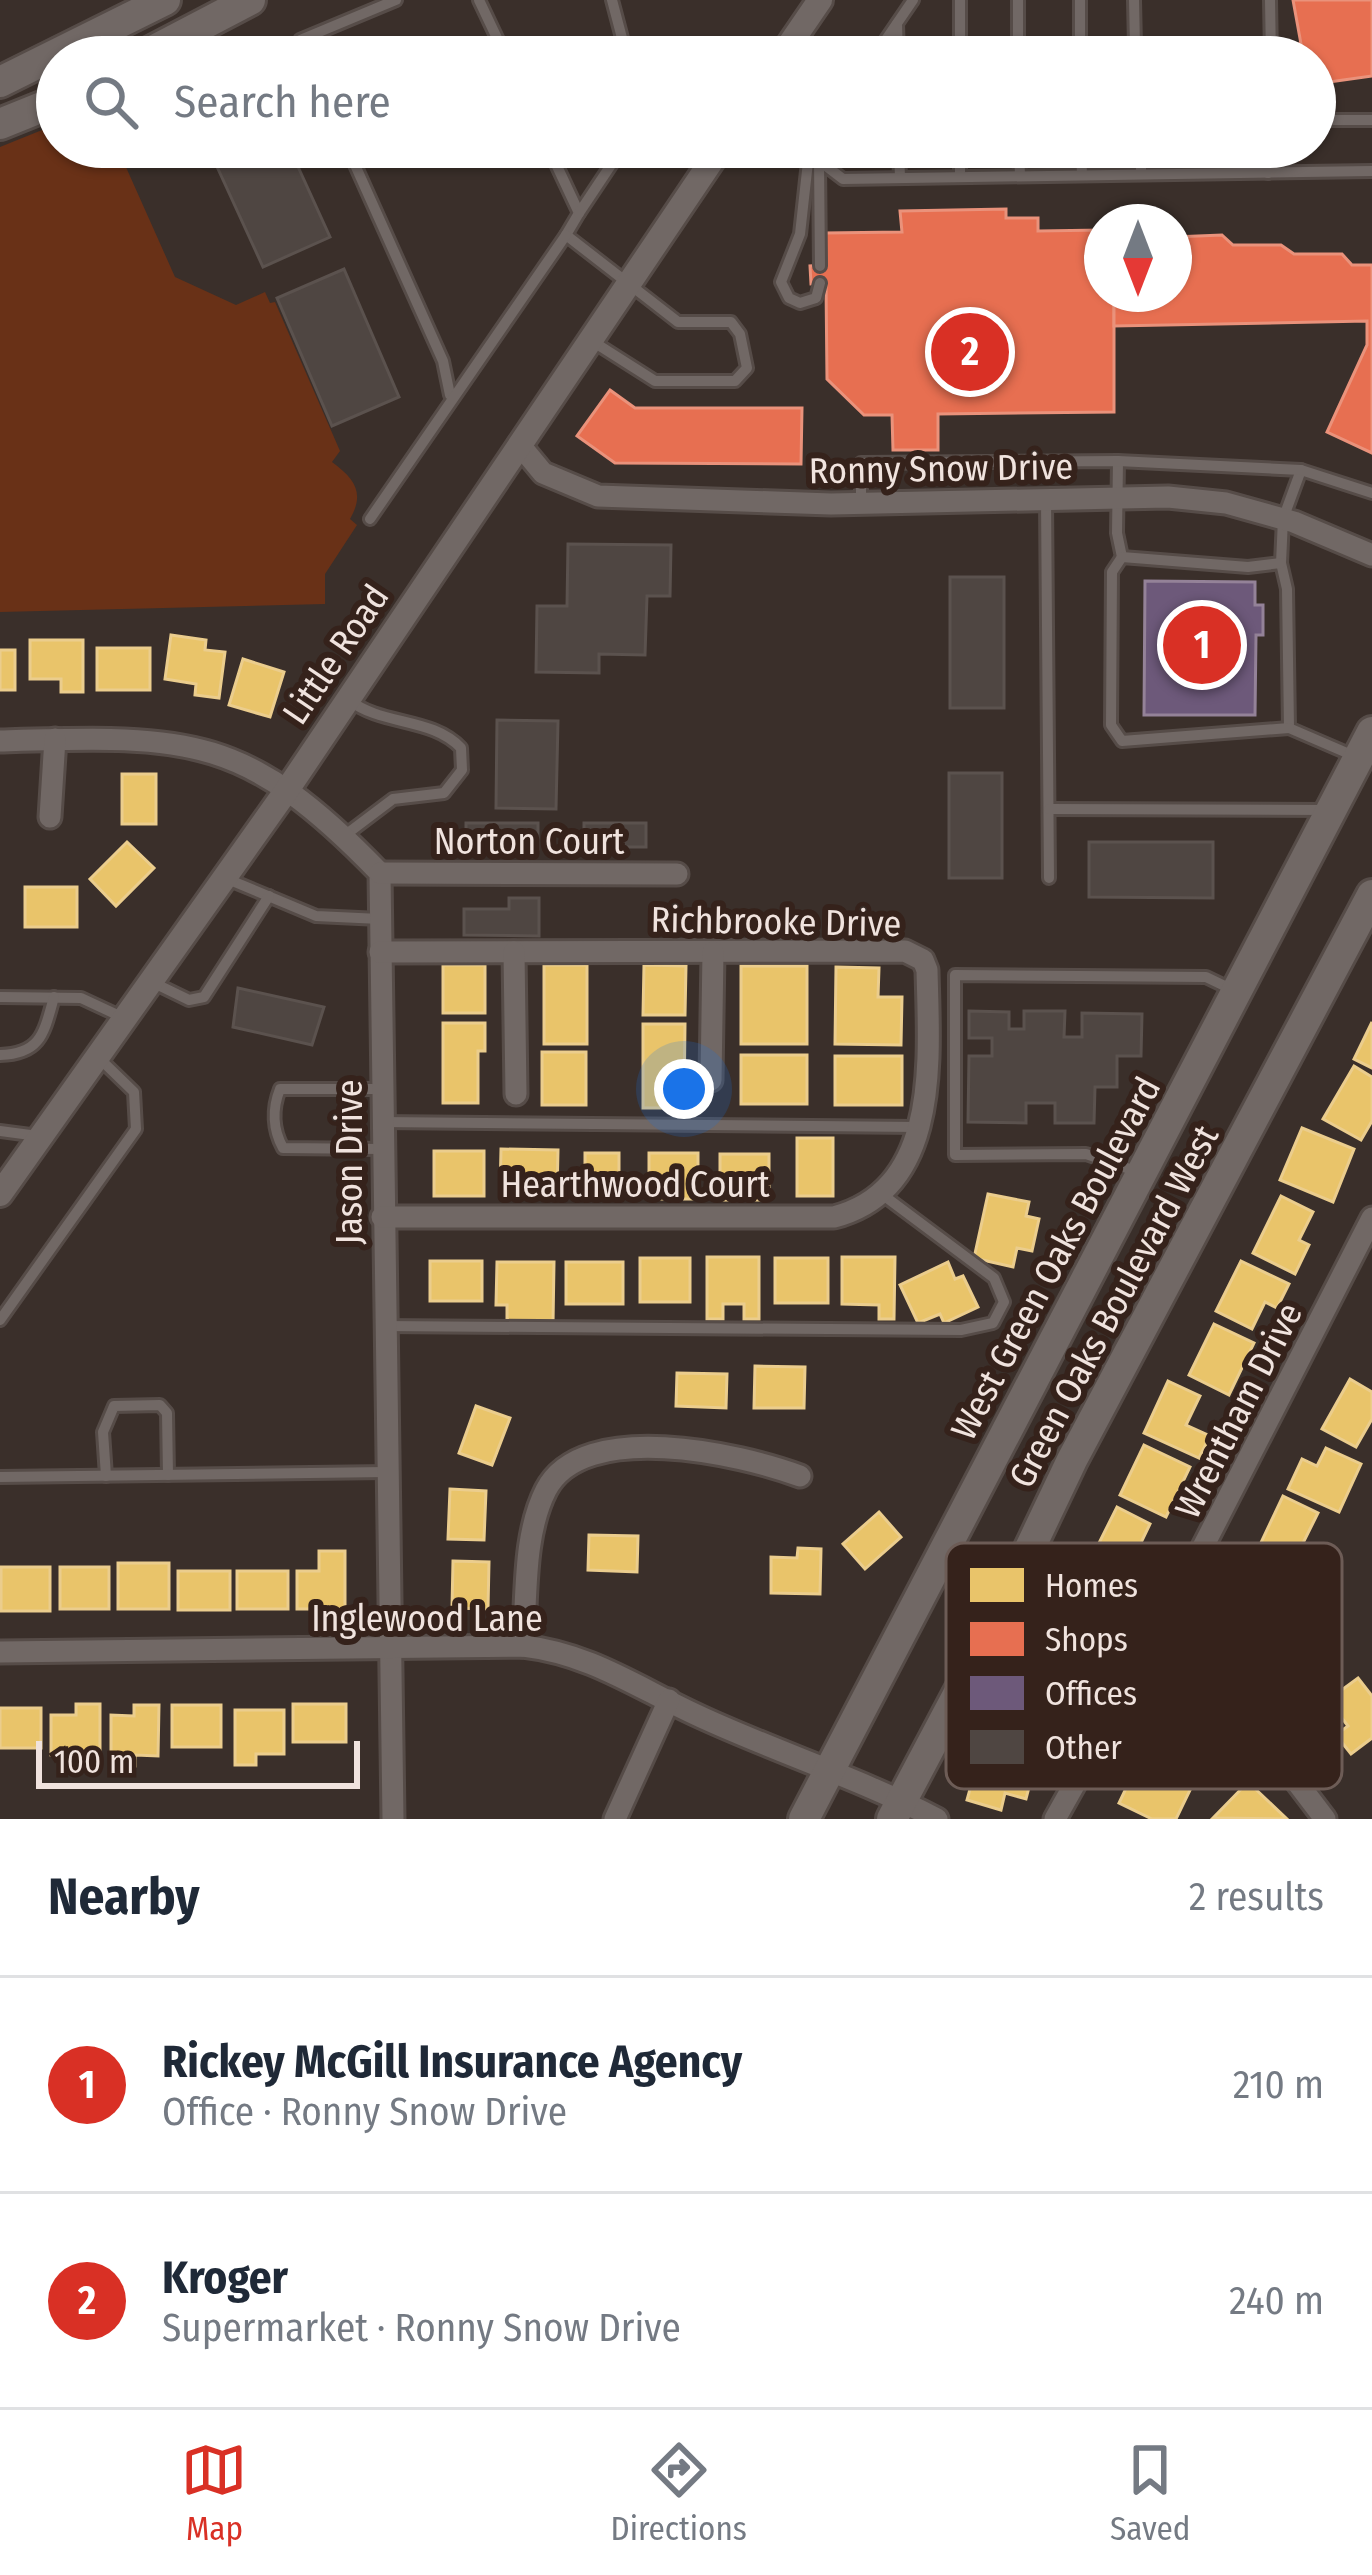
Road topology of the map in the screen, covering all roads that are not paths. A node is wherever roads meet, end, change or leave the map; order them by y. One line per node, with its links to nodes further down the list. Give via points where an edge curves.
1 (164, 0): 14 (main road)
2 (250, 0): 15 (main road)
3 (396, 0): 16 (lane)
4 (479, 0): 17 (lane)
5 (612, 0): 18 (lane)
6 (820, 0): 19 (street)
7 (913, 0): 13 (lane)
8 (960, 0): 22 (lane)
9 (1018, 0): 23 (lane)
10 (1080, 0): 24 (lane)
11 (1134, 0): 25 (lane)
12 (1270, 0): 26 (lane)
13 (897, 23): 20 (lane); 21 (lane)
14 (92, 36)
15 (181, 36)
16 (310, 36)
17 (496, 36)
18 (621, 36)
19 (796, 36)
20 (888, 36)
21 (897, 36)
22 (960, 36)
23 (1018, 36)
24 (1080, 36)
25 (1135, 36)
26 (1271, 36)
27 (36, 64): 28 (main road)
28 (0, 82)
29 (36, 109): 32 (main road)
30 (1336, 120): 31 (lane)
31 (1372, 120)
32 (0, 124)
33 (356, 168): 59 (lane)
34 (558, 168): 53 (lane)
35 (609, 168): 53 (lane)
36 (707, 168): 56 (street, Little Road)
37 (808, 168): 57 (lane, via 800,235 781,282 800,302 816,298)
38 (811, 168): 55 (lane)
39 (830, 168): 52 (lane, via 843,179)
40 (900, 168): 52 (lane)
41 (960, 168): 51 (lane)
42 (1020, 168): 49 (lane)
43 (1082, 168): 50 (lane)
44 (1141, 168): 48 (lane)
45 (1268, 168): 47 (lane)
46 (1372, 171): 47 (lane)
47 (1268, 173): 48 (lane)
48 (1141, 174): 50 (lane)
49 (1020, 176): 50 (lane); 51 (lane)
50 (1082, 176)
51 (960, 177): 52 (lane)
52 (900, 178)
53 (579, 213): 54 (lane)
54 (566, 235): 56 (lane); 59 (lane)
55 (820, 266)
56 (630, 280): 58 (street, Little Road); 58 (lane, via 678,322 736,327 744,377 655,381)
57 (820, 284)
58 (590, 339): 60 (street, Little Road)
59 (451, 395): 67 (lane)
60 (519, 444): 66 (street, Ronny Snow Drive, via 543,472 598,496); 72 (street, Little Road)
61 (1118, 461): 62 (lane); 64 (lane); 66 (lane, via 861,463)
62 (1301, 470): 63 (lane); 68 (lane)
63 (1372, 494)
64 (1117, 498): 65 (street, Ronny Snow Drive); 68 (street, Ronny Snow Drive, via 1226,503); 70 (lane)
65 (1046, 499): 66 (street, Ronny Snow Drive); 78 (lane)
66 (861, 503)
67 (370, 519)
68 (1283, 519): 69 (street, Ronny Snow Drive); 71 (lane)
69 (1372, 556)
70 (1122, 557): 71 (lane); 73 (lane, via 1112,572 1112,725 1122,740)
71 (1281, 563): 73 (lane)
72 (348, 700): 77 (street, Little Road); 81 (lane, via 368,716 450,736 461,748 462,770 444,794 393,799)
73 (1289, 728): 76 (lane)
74 (55, 740): 75 (street); 77 (street, via 185,743); 80 (street)
75 (0, 741)
76 (1365, 745): 79 (main road, West Green Oaks Boulevard)
77 (289, 787): 81 (street); 84 (street, Little Road)
78 (1049, 809): 79 (lane); 85 (lane)
79 (1333, 810): 93 (main road, West Green Oaks Boulevard)
80 (50, 817)
81 (344, 836): 82 (street)
82 (380, 873): 83 (street, Norton Court); 88 (street, Jason Drive)
83 (677, 874)
84 (225, 878): 87 (lane); 92 (street, Little Road)
85 (1049, 878)
86 (1372, 895): 120 (main road, Green Oaks Boulevard West)
87 (269, 896): 88 (lane, via 316,916); 92 (lane, via 204,997 189,1000)
88 (380, 919): 89 (street, Jason Drive)
89 (380, 952): 90 (street, Richbrooke Drive); 100 (street, Jason Drive)
90 (514, 952): 91 (street, Richbrooke Drive); 101 (street)
91 (713, 952): 99 (street); 103 (street, Richbrooke Drive, via 887,949 922,960 928,1036)
92 (151, 982): 96 (street, Little Road)
93 (1238, 993): 107 (main road, West Green Oaks Boulevard); 107 (lane, via 1206,977 955,975 956,1155 1086,1154)
94 (0, 997): 95 (lane)
95 (54, 997): 96 (lane, via 81,998); 97 (lane, via 37,1046)
96 (125, 1018): 98 (street, Little Road)
97 (0, 1055)
98 (98, 1057): 105 (street, Little Road); 112 (lane, via 134,1092 136,1129)
99 (711, 1080)
100 (381, 1089): 102 (street, Jason Drive); 106 (lane, via 298,1086 280,1090 274,1103 283,1148)
101 (516, 1094)
102 (381, 1122): 103 (lane); 106 (street, Jason Drive)
103 (918, 1127): 109 (street, Richbrooke Drive, via 905,1167)
104 (0, 1130): 105 (lane)
105 (41, 1137): 108 (street, Little Road)
106 (381, 1149): 110 (street, Jason Drive)
107 (1144, 1174): 119 (main road, West Green Oaks Boulevard)
108 (0, 1194)
109 (883, 1195): 110 (street, Hearthwood Court, via 834,1216); 113 (lane, via 994,1277 1004,1302 993,1323 961,1330)
110 (382, 1216): 113 (street, Jason Drive)
111 (1372, 1218): 121 (street, Wrentham Drive)
112 (0, 1320)
113 (383, 1327): 114 (street, Jason Drive)
114 (386, 1472): 115 (lane); 125 (street, Jason Drive)
115 (167, 1475): 116 (lane); 116 (lane, via 166,1413 160,1405 135,1405 114,1406 106,1417)
116 (106, 1476): 118 (lane)
117 (800, 1476): 123 (street, via 631,1445 573,1465 548,1485 535,1523)
118 (0, 1477)
119 (949, 1543)
120 (1030, 1543)
121 (1205, 1543)
122 (946, 1549): 128 (main road, West Green Oaks Boulevard)
123 (523, 1646): 125 (street, Inglewood Lane); 126 (street, Inglewood Lane, via 608,1666)
124 (0, 1652): 125 (street, Inglewood Lane)
125 (390, 1652): 132 (street, Jason Drive)
126 (669, 1700): 128 (street, Inglewood Lane); 133 (street)
127 (946, 1712): 131 (main road, Green Oaks Boulevard West)
128 (830, 1769): 131 (street, Inglewood Lane); 134 (main road, West Green Oaks Boulevard)
129 (1072, 1789): 136 (street, Wrentham Drive)
130 (1303, 1789): 137 (street)
131 (897, 1810): 135 (street, Inglewood Lane)
132 (393, 1819)
133 (615, 1819)
134 (804, 1819)
135 (937, 1819)
136 (1055, 1819)
137 (1325, 1819)

